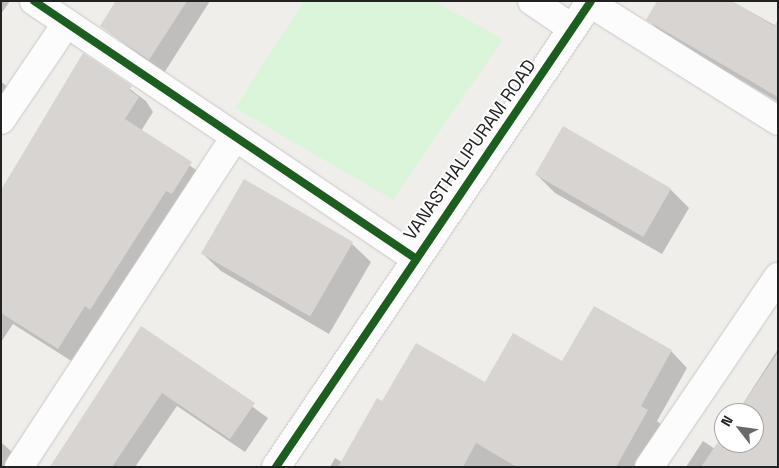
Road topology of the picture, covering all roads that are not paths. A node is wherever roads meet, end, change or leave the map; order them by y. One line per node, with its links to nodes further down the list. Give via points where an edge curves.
1 (34, 1): 4 (street)
2 (532, 1): 5 (street)
3 (591, 2): 5 (street, VANASTHALIPURAM ROAD); 7 (street)
4 (67, 23): 6 (street); 8 (street)
5 (572, 28): 9 (street, VANASTHALIPURAM ROAD)
6 (1, 120)
7 (778, 121)
8 (235, 137): 9 (street); 11 (street)
9 (414, 257): 12 (street, VANASTHALIPURAM ROAD)
10 (778, 277): 13 (street)
11 (19, 467)
12 (276, 467)
13 (649, 467)

